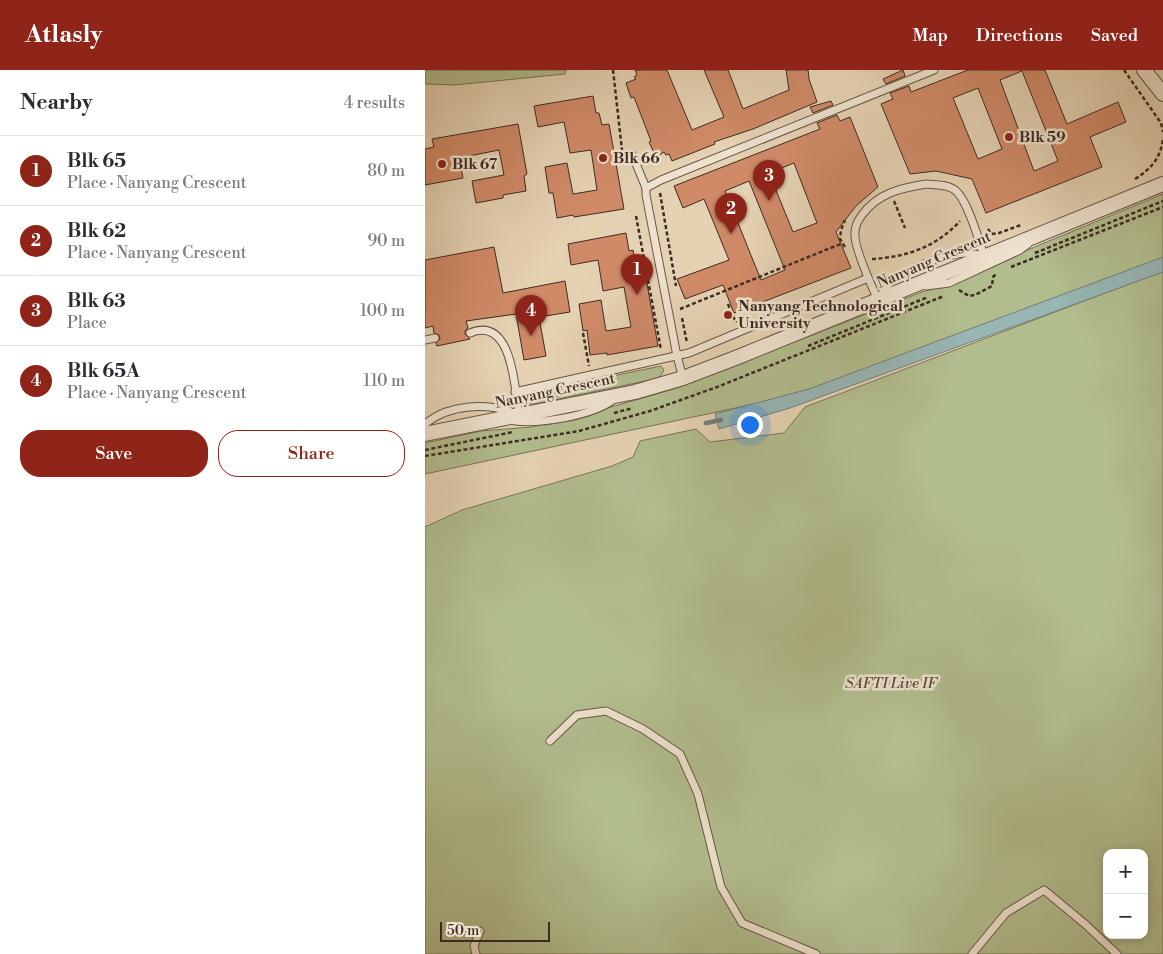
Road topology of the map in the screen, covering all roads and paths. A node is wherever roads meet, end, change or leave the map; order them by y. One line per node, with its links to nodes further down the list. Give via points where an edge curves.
1 (613, 70): 8 (path)
2 (934, 70): 9 (lane)
3 (1123, 70): 6 (path, via 1161,123)
4 (1144, 70): 5 (street)
5 (1163, 94)
6 (1163, 132)
7 (632, 154): 11 (lane)
8 (623, 156)
9 (661, 180): 11 (lane); 21 (path, via 659,185)
10 (1163, 184): 16 (street, Nanyang Crescent)
11 (647, 188): 32 (lane)
12 (891, 192): 13 (lane, via 926,184 947,186 957,191); 15 (path); 17 (lane, via 867,208 859,219 855,232)
13 (968, 212): 17 (path, via 936,242 893,258); 18 (lane)
14 (636, 216): 34 (path)
15 (905, 228)
16 (1039, 234): 18 (street, Nanyang Crescent); 20 (lane, via 1020,250 949,283)
17 (861, 256): 19 (lane); 25 (path, via 843,243)
18 (984, 256): 20 (street, Nanyang Crescent); 23 (lane, via 965,253 927,263 889,284)
19 (868, 278): 23 (lane); 31 (lane)
20 (907, 288): 23 (street, Nanyang Crescent)
21 (677, 292)
22 (679, 300): 25 (path)
23 (878, 300): 35 (street, Nanyang Crescent)
24 (728, 304): 26 (path)
25 (680, 309): 31 (path)
26 (733, 317)
27 (470, 333): 36 (lane, via 479,330 495,334 505,346)
28 (583, 333): 33 (path)
29 (435, 338): 30 (lane)
30 (425, 340)
31 (689, 353): 32 (lane)
32 (677, 356): 34 (lane); 35 (lane)
33 (587, 358)
34 (663, 360): 36 (lane)
35 (683, 378): 37 (street, Nanyang Crescent)
36 (515, 392): 38 (lane)
37 (621, 394): 38 (street, Nanyang Crescent); 39 (lane, via 605,406 562,417 529,422)
38 (519, 416): 39 (street, Nanyang Crescent); 40 (lane, via 503,409 465,407 442,414)
39 (501, 419): 41 (street, Nanyang Crescent)
40 (425, 424)
41 (425, 434)
42 (551, 741): 44 (lane, via 577,715 606,711 643,729 681,754 697,794 721,887 742,923)
43 (480, 931): 45 (lane, via 474,946)
44 (802, 952): 46 (lane)
45 (476, 954)
46 (816, 954)
47 (972, 954): 48 (lane, via 1006,913 1044,890)
48 (1117, 954)

